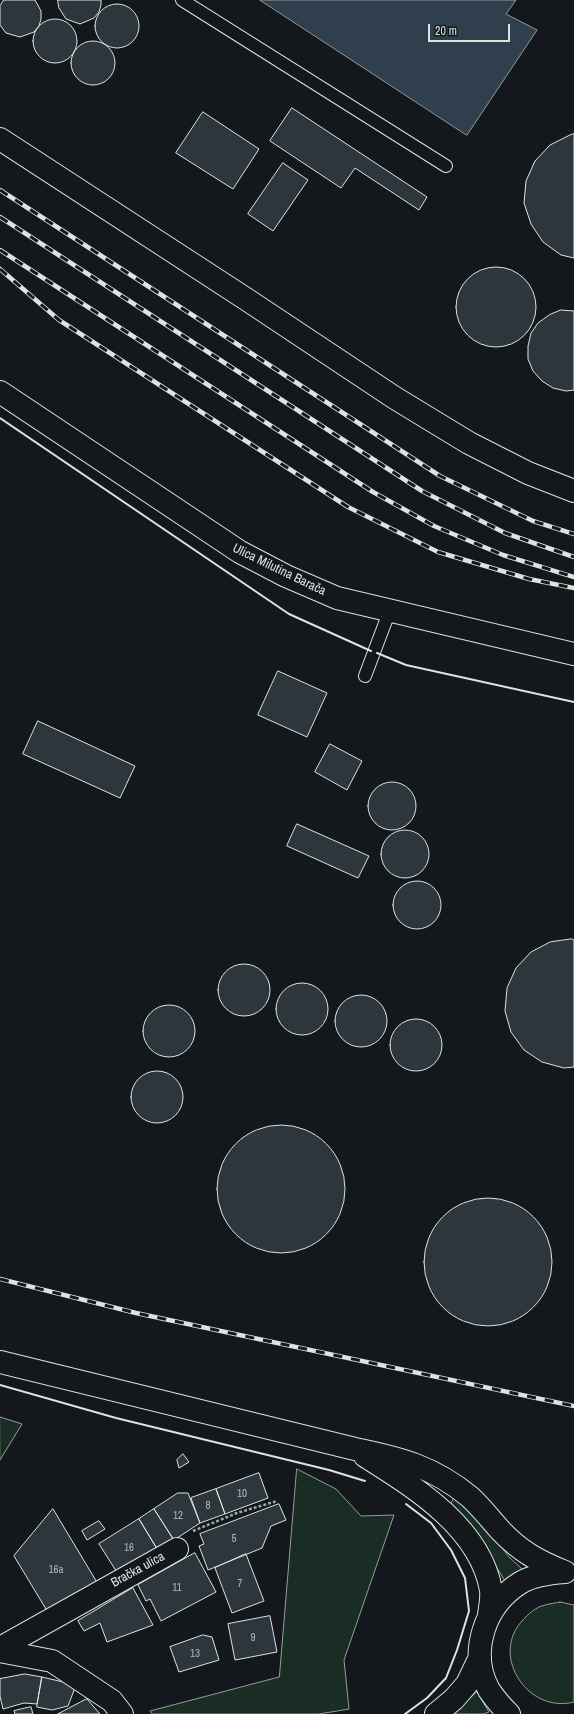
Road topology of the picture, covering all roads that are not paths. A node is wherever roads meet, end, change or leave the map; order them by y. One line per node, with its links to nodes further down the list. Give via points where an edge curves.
1 (182, 0): 3 (lane)
2 (0, 139): 5 (main road, via 455,435 528,473)
3 (446, 166)
4 (0, 392): 6 (main road, Ulica Milutina Barača, via 240,552 337,598)
5 (574, 491)
6 (390, 610): 7 (main road, Ulica Milutina Barača); 8 (lane)
7 (574, 654)
8 (365, 676)
9 (0, 1362): 10 (main road)
10 (355, 1450): 12 (main road, via 392,1456 447,1480 471,1498 522,1550 540,1562); 13 (main road, via 440,1508 463,1534 481,1559 487,1575 491,1592)
11 (177, 1549): 14 (main road, Bračka ulica)
12 (569, 1573): 13 (main road, via 542,1574 521,1582 503,1596)
13 (489, 1614): 16 (main road, via 480,1642)
14 (0, 1648)
15 (0, 1651): 17 (main road, via 52,1661 112,1701)
16 (480, 1657): 18 (main road, via 468,1684); 19 (main road, via 489,1690 498,1704)
17 (122, 1714)
18 (436, 1714)
19 (509, 1714)

